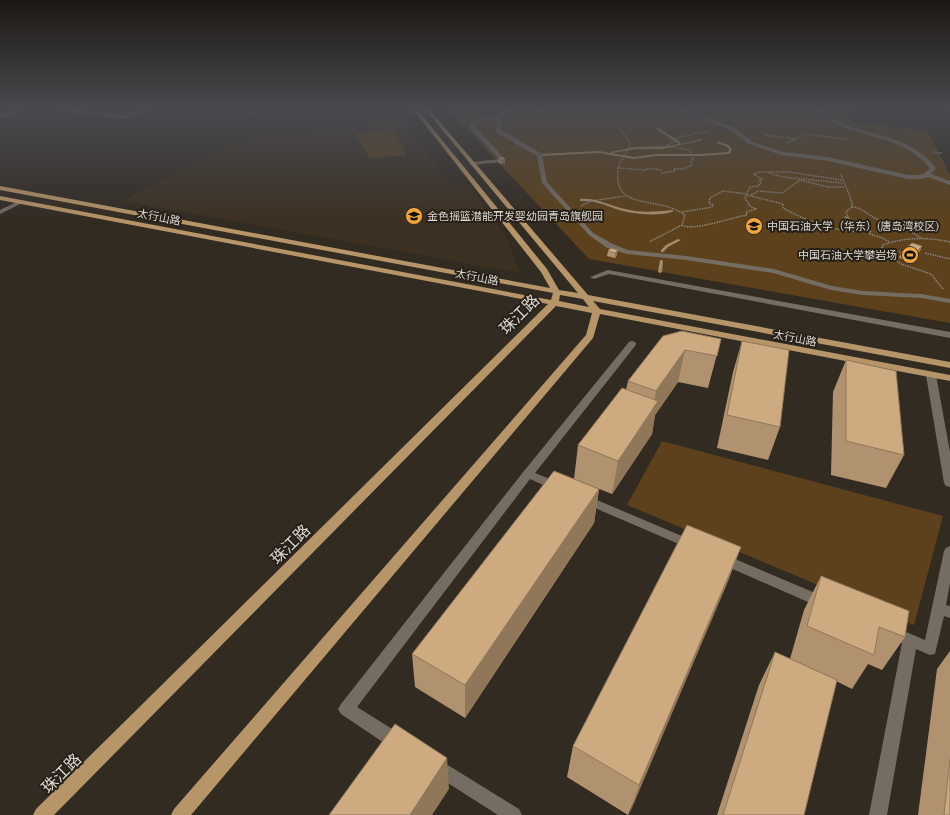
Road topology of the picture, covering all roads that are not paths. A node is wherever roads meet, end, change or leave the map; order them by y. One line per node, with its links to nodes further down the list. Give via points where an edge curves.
1 (445, 146): 15 (main road, via 544,271)
2 (458, 146): 7 (main road)
3 (490, 146): 7 (street, via 503,160)
4 (524, 146): 17 (street, via 538,154 544,182 590,234 610,246 641,255 686,258 779,272 831,288 863,294 921,296)
5 (757, 146): 8 (street, via 783,154 849,164 908,177)
6 (909, 146): 8 (street, via 928,160 933,168)
7 (473, 164): 16 (main road)
8 (928, 175): 9 (street)
9 (950, 183)
10 (0, 188): 15 (main road, 太行山路)
11 (0, 198): 12 (main road, 太行山路)
12 (21, 202): 13 (street); 15 (main road, 太行山路)
13 (0, 212)
14 (594, 277): 19 (street, via 608,272)
15 (555, 298): 16 (main road, 太行山路); 18 (main road, 太行山路); 33 (main road, 珠江路)
16 (587, 298): 18 (main road); 21 (main road, 太行山路)
17 (950, 301)
18 (597, 310): 22 (main road, 太行山路); 34 (main road, via 590,336)
19 (950, 335)
20 (632, 344): 24 (street)
21 (950, 365)
22 (931, 375): 23 (main road, 太行山路); 25 (street)
23 (950, 378)
24 (528, 474): 27 (street); 31 (street, via 346,709)
25 (950, 483)
26 (950, 551): 28 (street)
27 (831, 606)
28 (944, 610): 30 (street, via 930,649)
29 (882, 628): 30 (street)
30 (910, 641): 36 (street)
31 (413, 752)
32 (426, 760): 35 (street)
33 (42, 815)
34 (180, 815)
35 (513, 815)
36 (878, 815)

